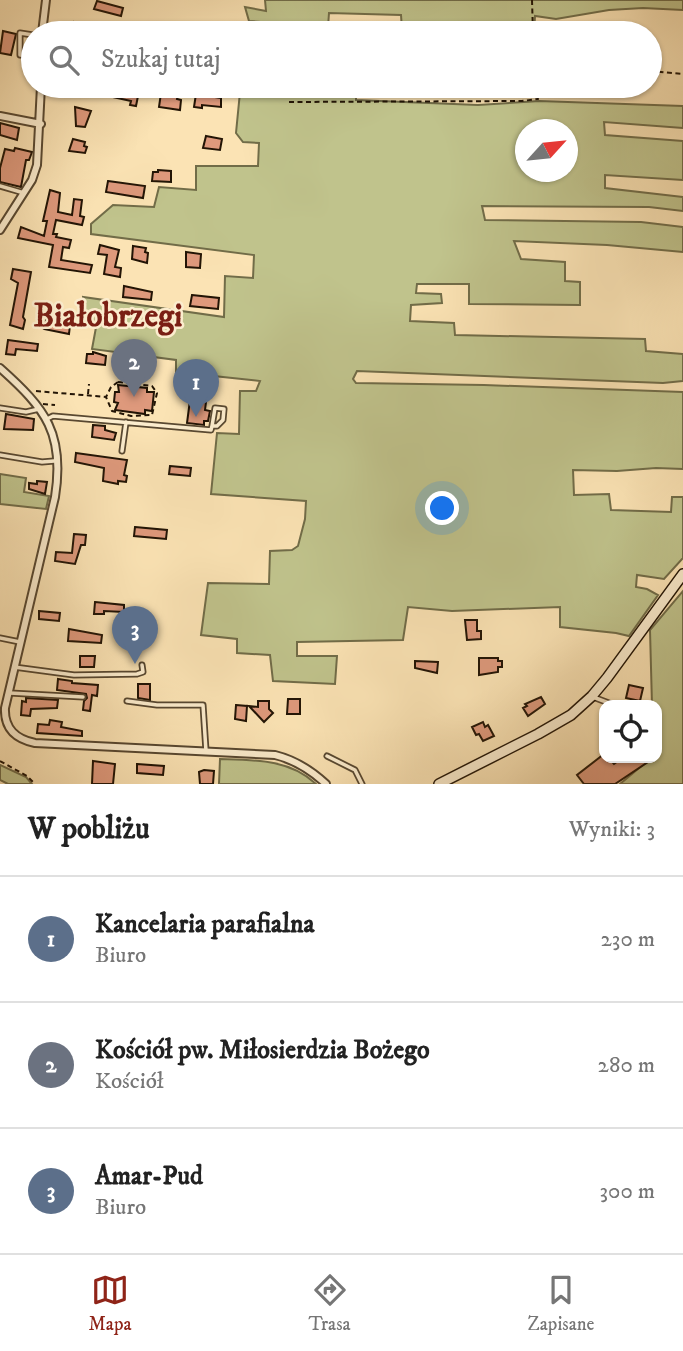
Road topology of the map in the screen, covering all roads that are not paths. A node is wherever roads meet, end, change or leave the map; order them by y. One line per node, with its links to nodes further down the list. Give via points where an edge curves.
1 (46, 0): 2 (street)
2 (43, 21)
3 (21, 33): 4 (lane)
4 (21, 55)
5 (41, 98): 7 (street)
6 (0, 116): 7 (street)
7 (41, 124): 9 (street, via 37,165)
8 (0, 186): 9 (lane)
9 (24, 193): 10 (street)
10 (0, 230)
11 (0, 368): 12 (street)
12 (41, 406): 13 (lane, via 26,412); 14 (street)
13 (0, 408)
14 (47, 419): 15 (lane); 22 (street, via 57,446 58,479)
15 (126, 422): 16 (lane, via 201,430); 17 (lane)
16 (212, 426): 16 (lane, via 223,420 224,409 215,408)
17 (122, 451)
18 (0, 455): 19 (lane)
19 (54, 461)
20 (683, 574): 26 (street)
21 (0, 638): 22 (lane)
22 (20, 642): 24 (street)
23 (142, 665): 24 (lane, via 143,672 137,674 100,676)
24 (14, 667): 25 (street)
25 (8, 693): 27 (lane); 30 (street, via 7,725 26,741)
26 (592, 696): 28 (lane); 34 (street, via 538,734)
27 (83, 697)
28 (602, 700)
29 (127, 701): 30 (lane, via 203,705)
30 (206, 751): 32 (street, via 287,758)
31 (327, 756): 33 (lane, via 355,770)
32 (325, 784)
33 (362, 784)
34 (439, 784)

